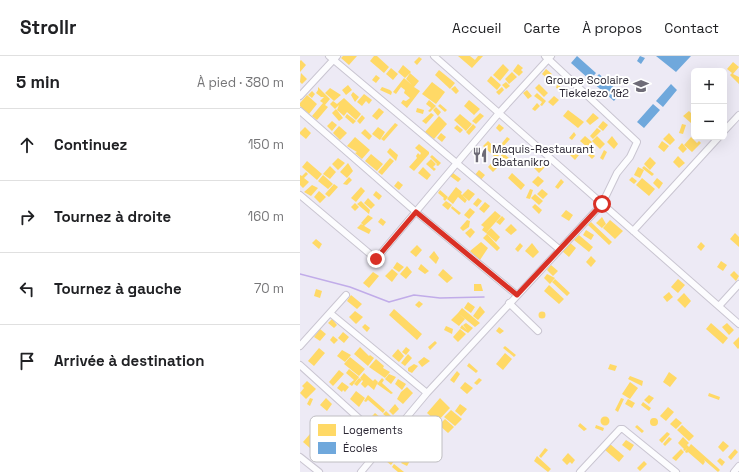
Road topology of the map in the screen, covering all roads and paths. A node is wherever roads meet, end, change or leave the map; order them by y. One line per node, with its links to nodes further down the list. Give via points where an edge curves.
1 (434, 56): 6 (street)
2 (333, 57): 4 (street); 10 (street)
3 (548, 57): 6 (street); 12 (street, via 637,142 630,157 617,173)
4 (300, 96)
5 (300, 111): 13 (street)
6 (499, 114): 10 (street); 12 (street)
7 (739, 115): 8 (street)
8 (727, 129)
9 (716, 140): 14 (street)
10 (457, 164): 13 (street); 15 (street)
11 (300, 195): 13 (street, via 376,259)
12 (602, 204): 14 (street); 15 (street)
13 (416, 212): 18 (street)
14 (633, 231): 20 (street)
15 (559, 249): 18 (street)
16 (739, 284): 20 (street)
17 (346, 295): 21 (street)
18 (517, 295): 19 (street)
19 (509, 303): 23 (street); 26 (street)
20 (719, 306): 22 (street)
21 (330, 313): 24 (street); 26 (street)
22 (739, 324)
23 (538, 331)
24 (300, 346)
25 (300, 365): 27 (street)
26 (427, 393): 28 (street)
27 (356, 416)
28 (407, 416)
29 (300, 456): 32 (street)
30 (369, 462): 33 (street)
31 (739, 466): 36 (street)
32 (319, 472)
33 (361, 472)
34 (581, 472): 35 (street, via 620,429)
35 (676, 472)
36 (734, 472)

